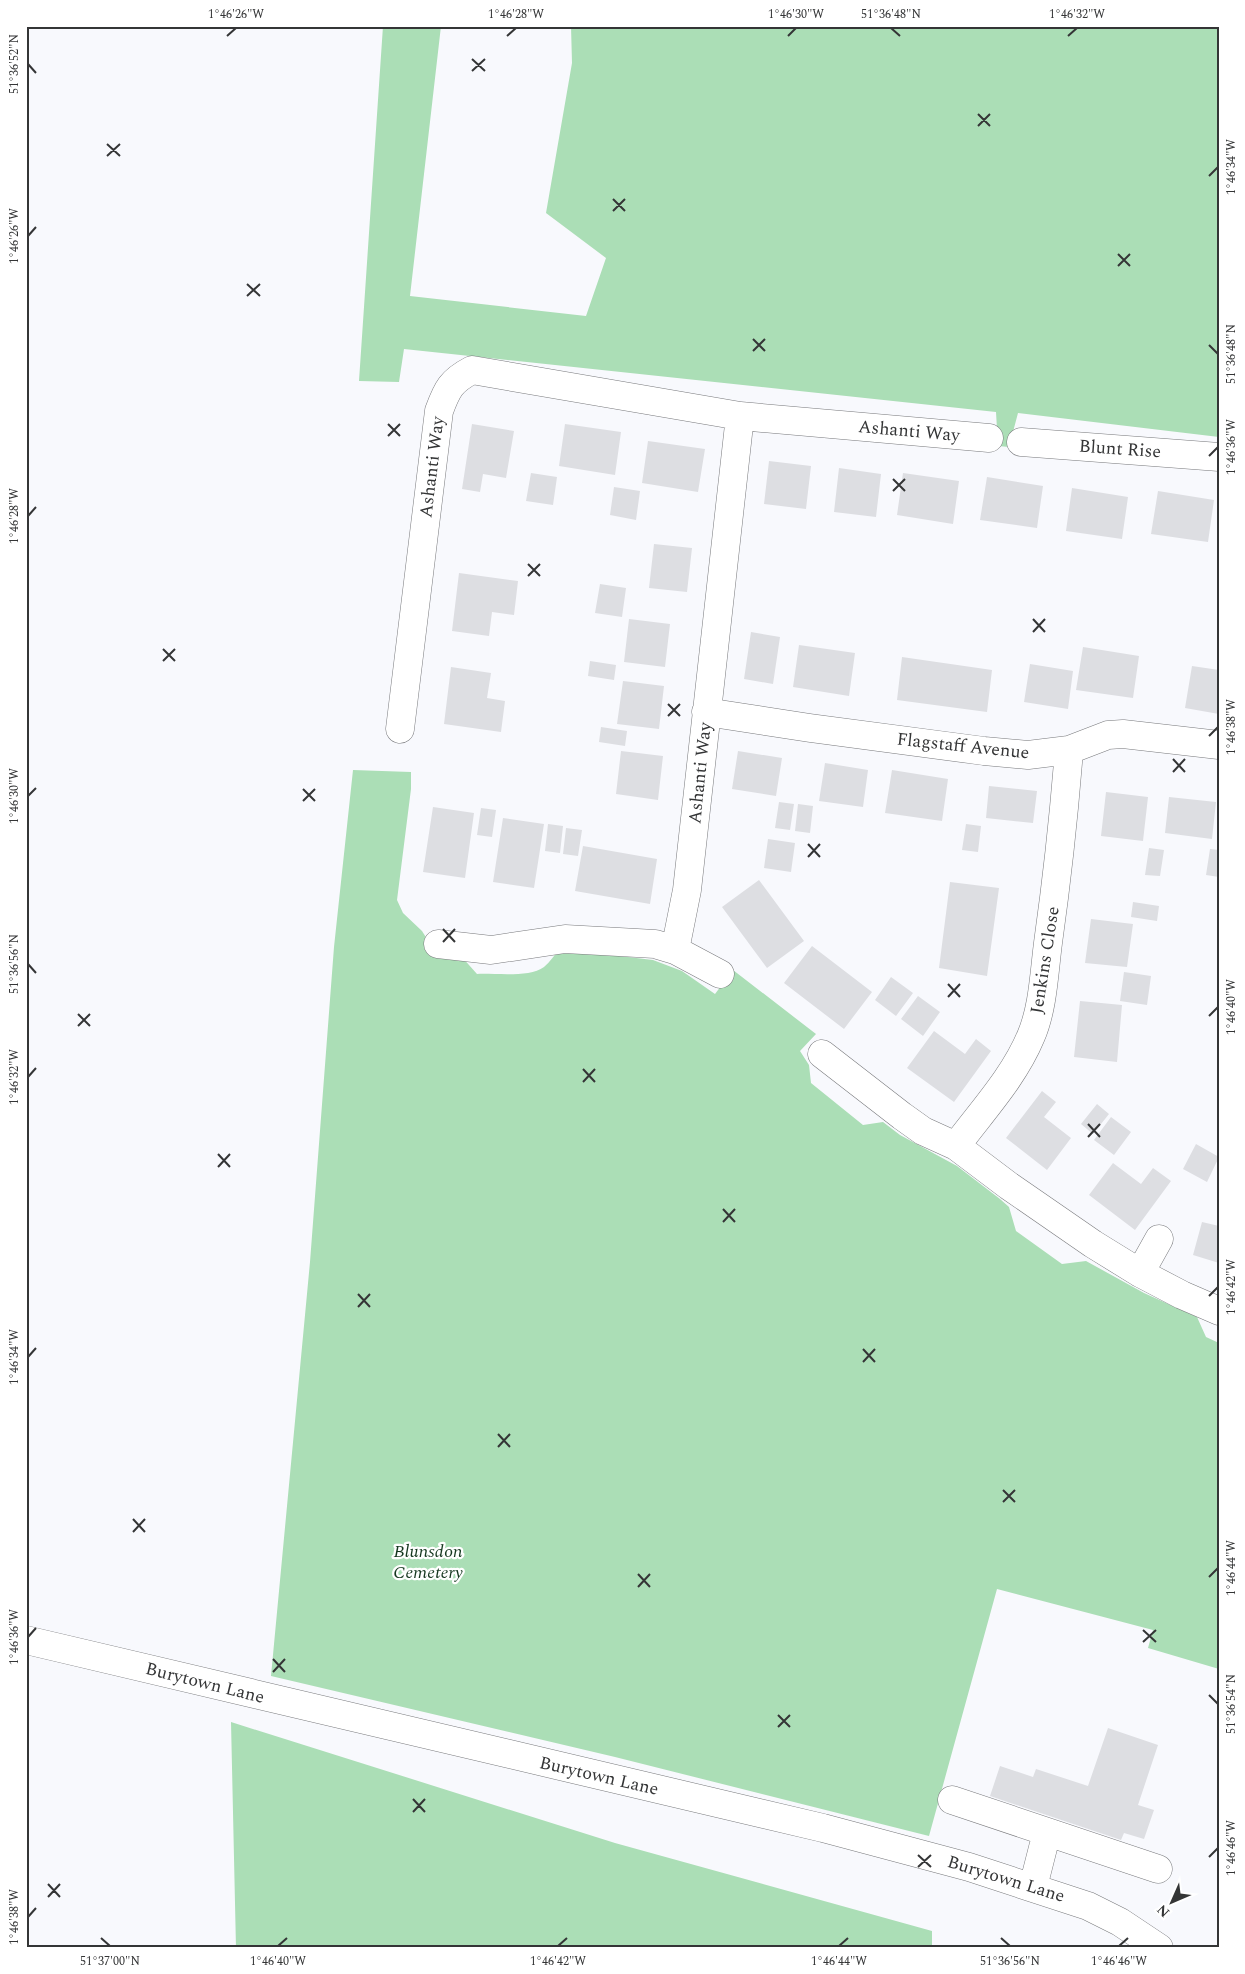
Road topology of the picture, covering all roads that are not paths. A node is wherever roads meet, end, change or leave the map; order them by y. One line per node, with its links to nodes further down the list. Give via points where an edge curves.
1 (740, 416): 2 (street, Ashanti Way); 5 (street, Ashanti Way); 6 (street, Ashanti Way, via 472,370 457,378 438,410)
2 (989, 438)
3 (1021, 442): 4 (street, Blunt Rise)
4 (1219, 457)
5 (706, 712): 8 (street, Flagstaff Avenue, via 1028,756); 10 (street, Ashanti Way, via 688,890)
6 (400, 729)
7 (1219, 745): 8 (street, Flagstaff Avenue, via 1123,734 1108,735)
8 (1069, 750): 13 (street, Jenkins Close, via 1059,860 1035,1024 1010,1074)
9 (438, 944): 10 (street, via 491,950 564,939 655,944)
10 (675, 950): 11 (street)
11 (720, 974)
12 (822, 1054): 13 (street, via 923,1131)
13 (956, 1146): 15 (street, via 1093,1244)
14 (1159, 1239): 15 (street)
15 (1140, 1273): 16 (street)
16 (1219, 1311)
17 (26, 1640): 21 (street, Burytown Lane, via 823,1828)
18 (952, 1800): 19 (street)
19 (1048, 1832): 20 (street); 21 (street)
20 (1158, 1869)
21 (1033, 1887): 22 (street, Burytown Lane, via 1088,1906 1120,1922)
22 (1159, 1948)

